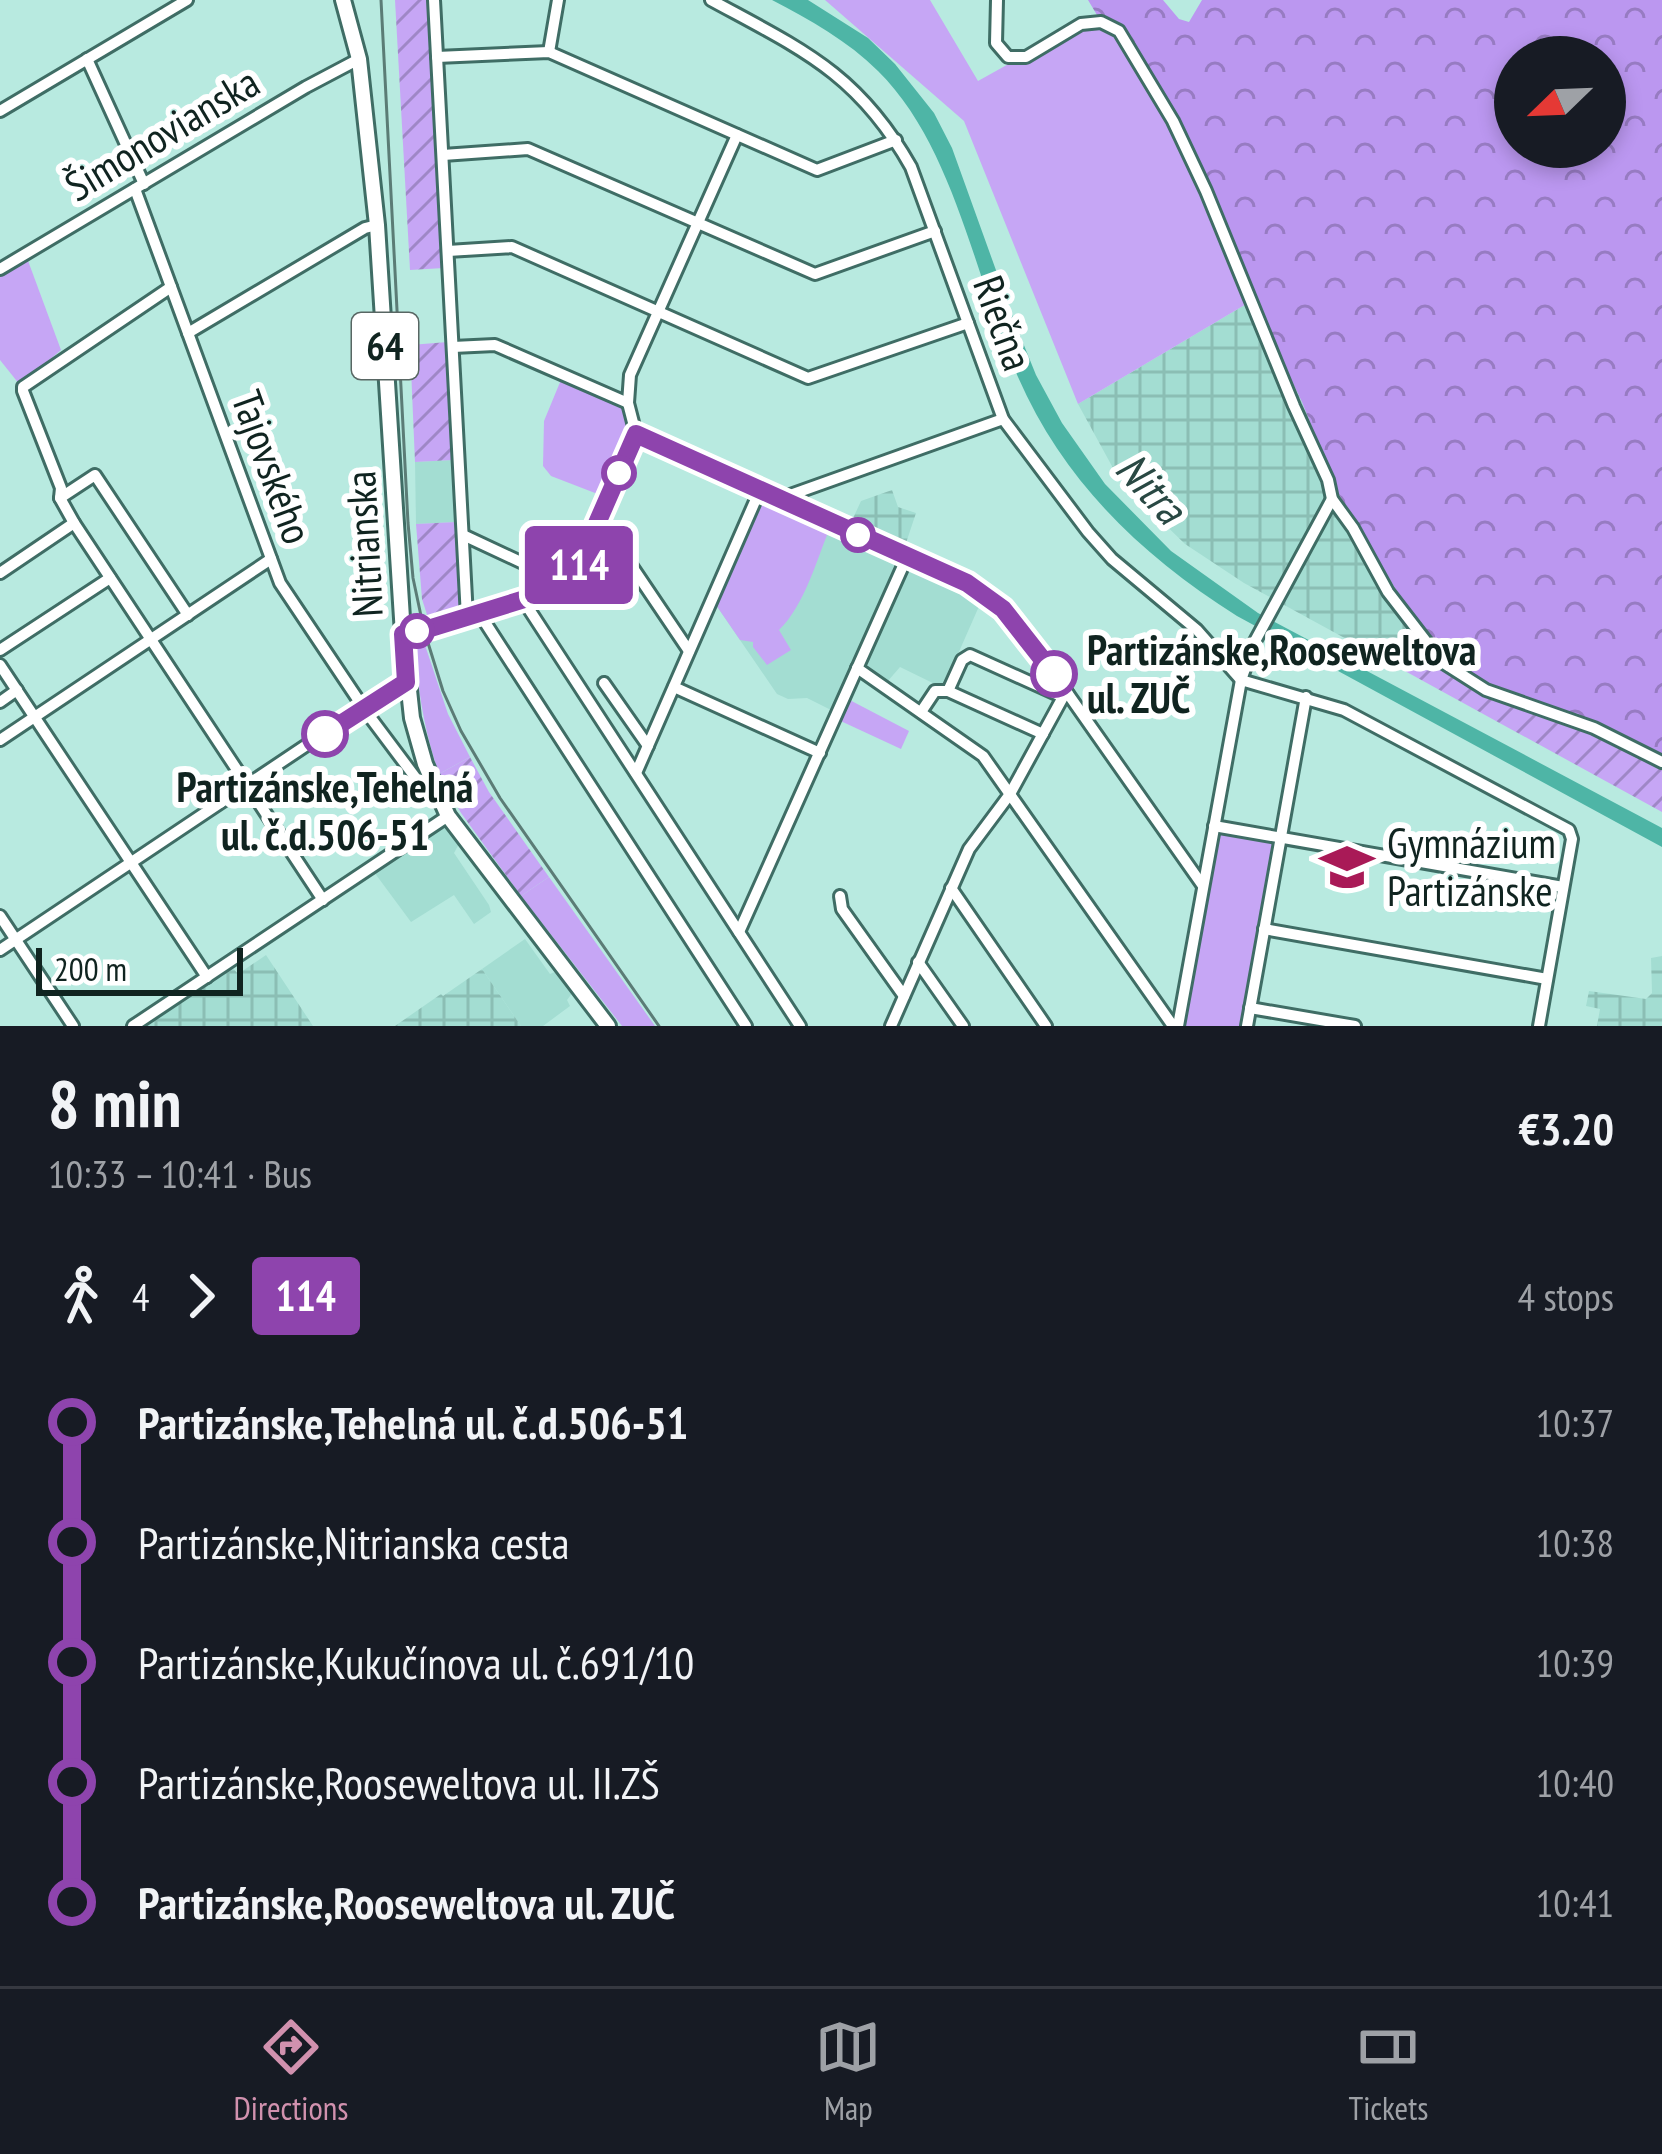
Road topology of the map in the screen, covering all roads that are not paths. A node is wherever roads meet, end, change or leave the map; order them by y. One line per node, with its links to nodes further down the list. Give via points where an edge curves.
1 (188, 0): 9 (street)
2 (343, 0): 10 (main road, Nitrianska / 64)
3 (434, 0): 8 (street)
4 (558, 0): 7 (street)
5 (711, 0): 13 (street, Riečna, via 835,72)
6 (998, 0): 32 (street, via 995,44 1008,57 1026,57 1081,24 1119,31 1206,191)
7 (549, 52): 8 (street); 12 (street)
8 (437, 58): 14 (street)
9 (87, 59): 11 (street); 15 (street, Tajovského)
10 (359, 59): 15 (street, Šimonovianska); 17 (main road, Nitrianska / 64)
11 (0, 111)
12 (736, 135): 13 (street, via 817,170); 16 (street)
13 (896, 140): 18 (street, Riečna)
14 (442, 154): 16 (street, via 528,149); 19 (street)
15 (139, 187): 20 (street, Šimonovianska); 21 (street, Tajovského)
16 (698, 223): 18 (street, via 815,274); 22 (street)
17 (377, 225): 24 (street); 44 (main road, Nitrianska / 64)
18 (934, 231): 23 (street, Riečna)
19 (448, 251): 22 (street, via 512,247); 25 (street)
20 (0, 268)
21 (171, 287): 24 (street, Tajovského); 30 (street, via 22,387)
22 (658, 311): 23 (street, via 808,378); 26 (street, via 630,375)
23 (968, 323): 27 (street, Riečna)
24 (188, 333): 36 (street, Tajovského)
25 (453, 347): 26 (street, via 495,345); 34 (street)
26 (628, 403): 28 (street)
27 (1003, 418): 31 (street); 50 (street, Riečna, via 1112,559 1197,630)
28 (636, 434): 29 (street); 40 (street)
29 (760, 490): 31 (street); 47 (street)
30 (60, 498): 33 (street); 42 (street, via 95,475)
31 (779, 499): 35 (street)
32 (1332, 499): 50 (street); 66 (street, via 1442,662 1486,690)
33 (74, 523): 38 (street); 39 (street)
34 (463, 535): 40 (street); 43 (street)
35 (907, 557): 49 (street); 56 (street, via 1003,609)
36 (271, 559): 42 (street); 59 (street, Tajovského)
37 (631, 565): 47 (street)
38 (0, 572)
39 (110, 578): 45 (street); 46 (street)
40 (570, 585): 41 (street)
41 (523, 600): 43 (street); 67 (street)
42 (188, 615): 45 (street)
43 (473, 615): 44 (street); 93 (street)
44 (403, 634): 51 (main road, Nitrianska / 64)
45 (150, 640): 61 (street); 68 (street)
46 (0, 650)
47 (689, 651): 53 (street)
48 (0, 665): 54 (street)
49 (857, 668): 60 (street); 65 (street)
50 (1241, 680): 57 (street); 72 (street)
51 (406, 682): 59 (street); 70 (main road, Nitrianska / 64)
52 (604, 683): 64 (street)
53 (674, 687): 64 (street); 65 (street)
54 (17, 690): 58 (street); 61 (street)
55 (948, 692): 56 (street, via 970,656); 60 (street, via 935,691); 62 (street)
56 (1065, 695): 62 (street); 75 (street)
57 (1306, 697): 73 (street); 76 (street, via 1569,830)
58 (0, 702)
59 (363, 708): 68 (street); 70 (street, Tajovského)
60 (921, 712): 69 (street, via 983,756)
61 (35, 717): 63 (street); 74 (street)
62 (1043, 734): 69 (street)
63 (0, 740)
64 (648, 746): 67 (street)
65 (820, 752): 82 (street)
66 (1662, 762)
67 (636, 773): 82 (street)
68 (247, 785): 74 (street); 79 (street)
69 (1010, 794): 77 (street); 98 (street)
70 (439, 799): 71 (main road, Nitrianska / 64)
71 (448, 816): 79 (street); 92 (main road, Nitrianska / 64)
72 (1214, 826): 73 (street); 75 (street)
73 (1281, 837): 76 (street); 81 (street)
74 (131, 862): 83 (street); 86 (street)
75 (1203, 886): 98 (street)
76 (1563, 887): 87 (street)
77 (950, 888): 85 (street); 97 (street)
78 (840, 896): 88 (street)
79 (323, 900): 86 (street)
80 (0, 916): 83 (street)
81 (1264, 929): 87 (street); 89 (street)
82 (739, 932): 94 (street)
83 (16, 940): 84 (street); 90 (street)
84 (0, 950)
85 (919, 962): 88 (street); 96 (street)
86 (207, 977): 91 (street)
87 (1547, 979): 101 (street)
88 (904, 996): 95 (street)
89 (1250, 1008): 99 (street); 100 (street)
90 (73, 1026)
91 (133, 1026)
92 (608, 1026)
93 (746, 1026)
94 (800, 1026)
95 (891, 1026)
96 (962, 1026)
97 (1046, 1026)
98 (1175, 1026)
99 (1247, 1026)
100 (1355, 1026)
101 (1539, 1026)

